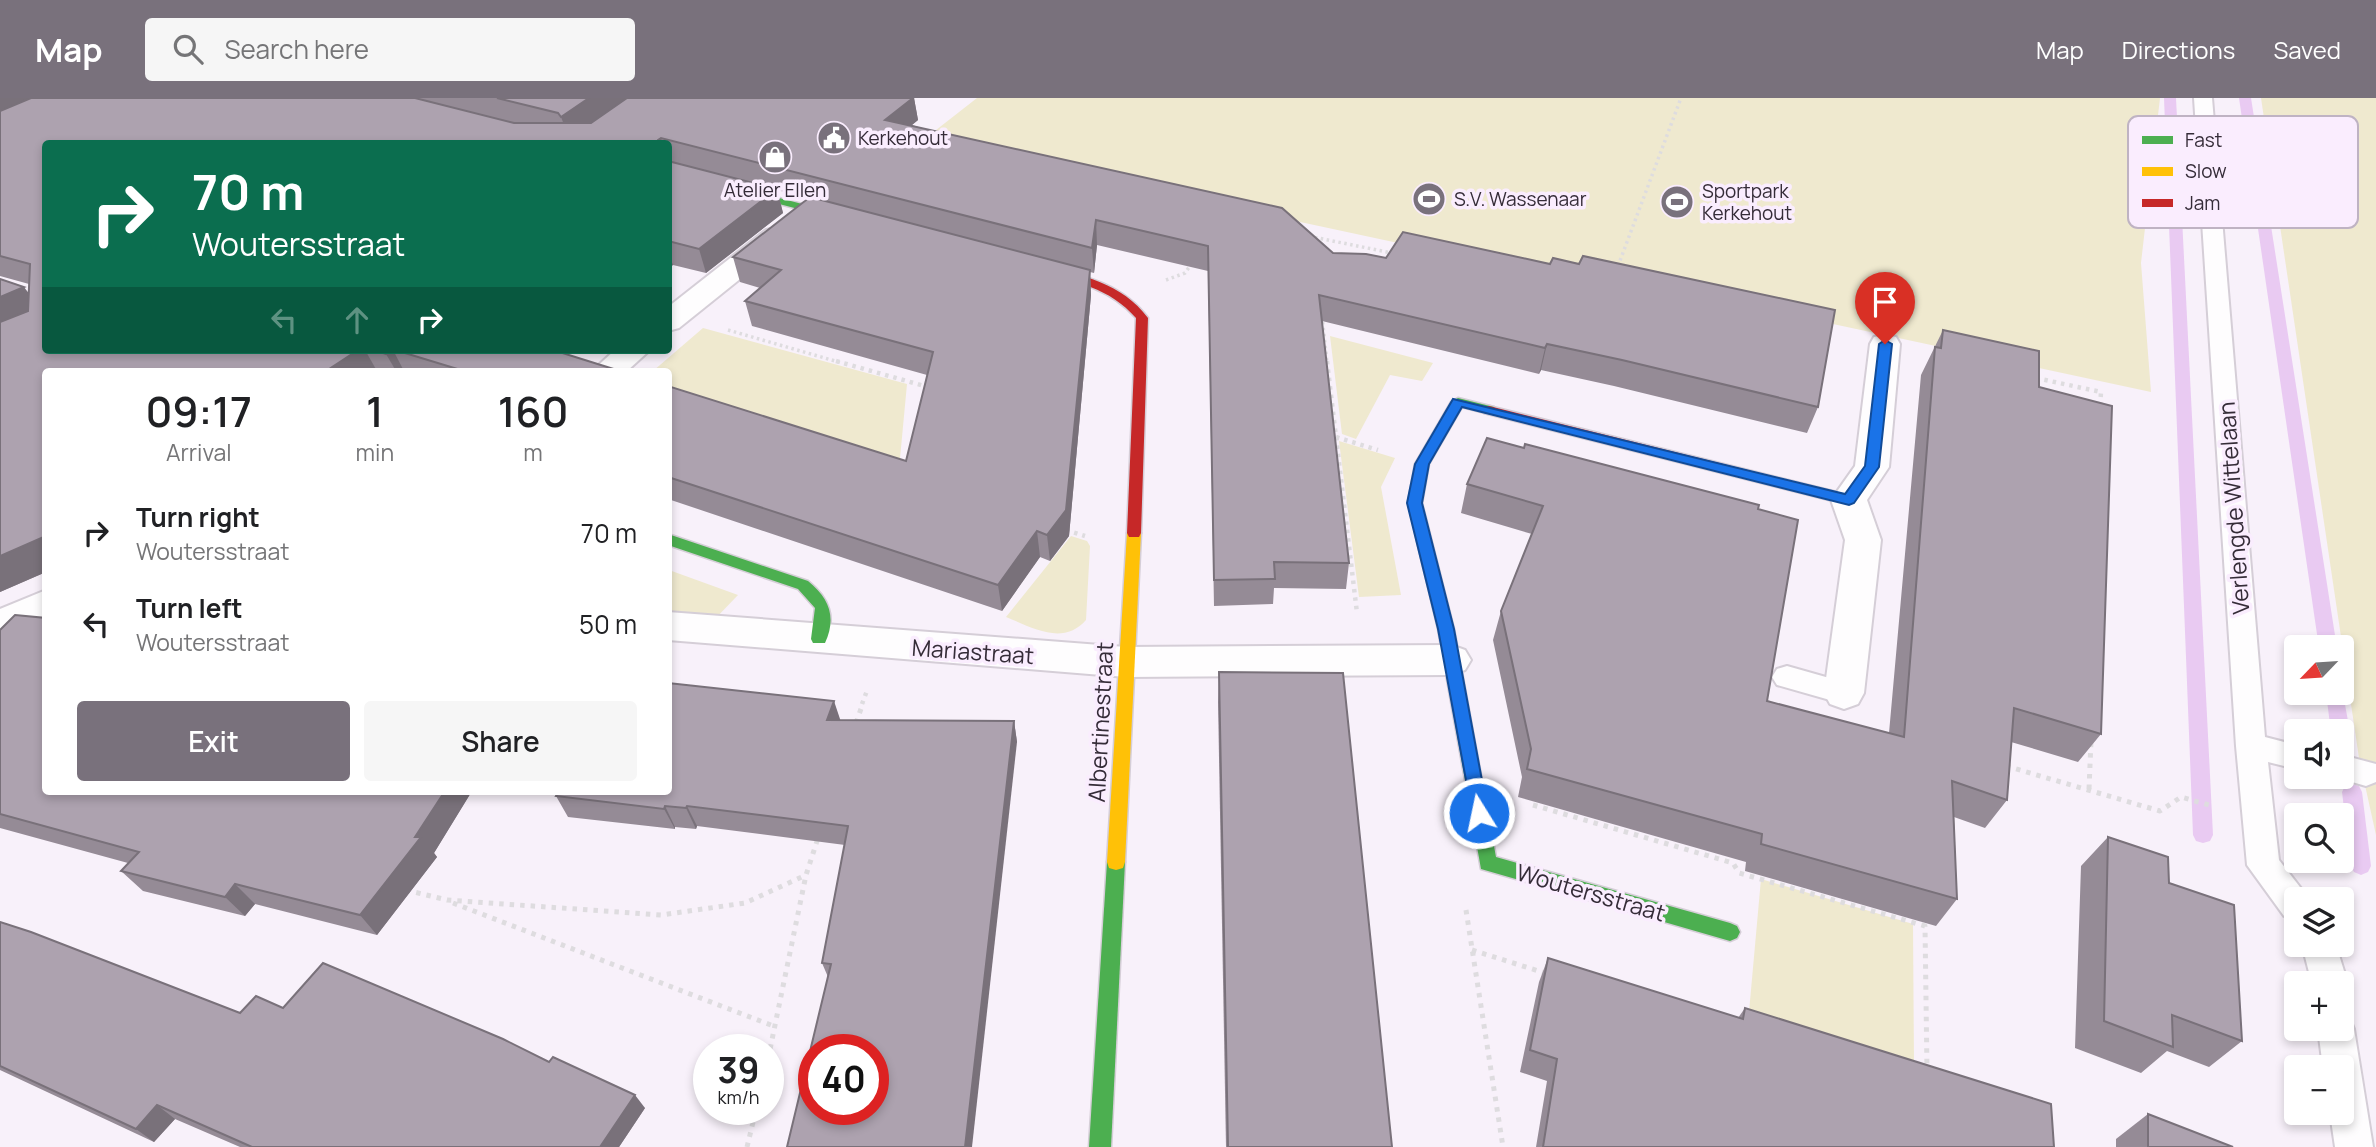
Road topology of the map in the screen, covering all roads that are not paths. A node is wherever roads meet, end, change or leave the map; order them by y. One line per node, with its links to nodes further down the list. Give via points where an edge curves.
1 (2203, 98): 2 (lane, Verlengde Wittelaan)
2 (2204, 116)
3 (672, 173): 4 (street)
4 (810, 209): 5 (street); 8 (street)
5 (866, 223)
6 (2213, 228): 22 (lane, Verlengde Wittelaan)
7 (1030, 266): 19 (street, Albertinestraat, via 1115,290 1130,299 1142,318)
8 (672, 319)
9 (1885, 344): 12 (street, via 1872,467)
10 (629, 354): 11 (street)
11 (612, 368)
12 (1849, 500): 18 (street, Woutersstraat, via 1458,402 1422,464 1415,503); 21 (street, via 1863,540)
13 (672, 540): 17 (street, via 803,585 825,611)
14 (42, 606): 15 (street)
15 (0, 625)
16 (672, 626): 17 (street, Mariastraat)
17 (819, 639): 19 (street, Mariastraat)
18 (1451, 660): 19 (street); 25 (street, Woutersstraat, via 1488,863)
19 (1126, 662): 27 (street, Albertinestraat)
20 (1787, 677): 21 (lane)
21 (1844, 693)
22 (2251, 746): 23 (lane); 24 (lane, Verlengde Wittelaan, via 2263,865)
23 (2284, 754)
24 (2284, 891)
25 (1730, 932)
26 (2338, 1041): 28 (lane)
27 (1100, 1147)
28 (2354, 1147)

